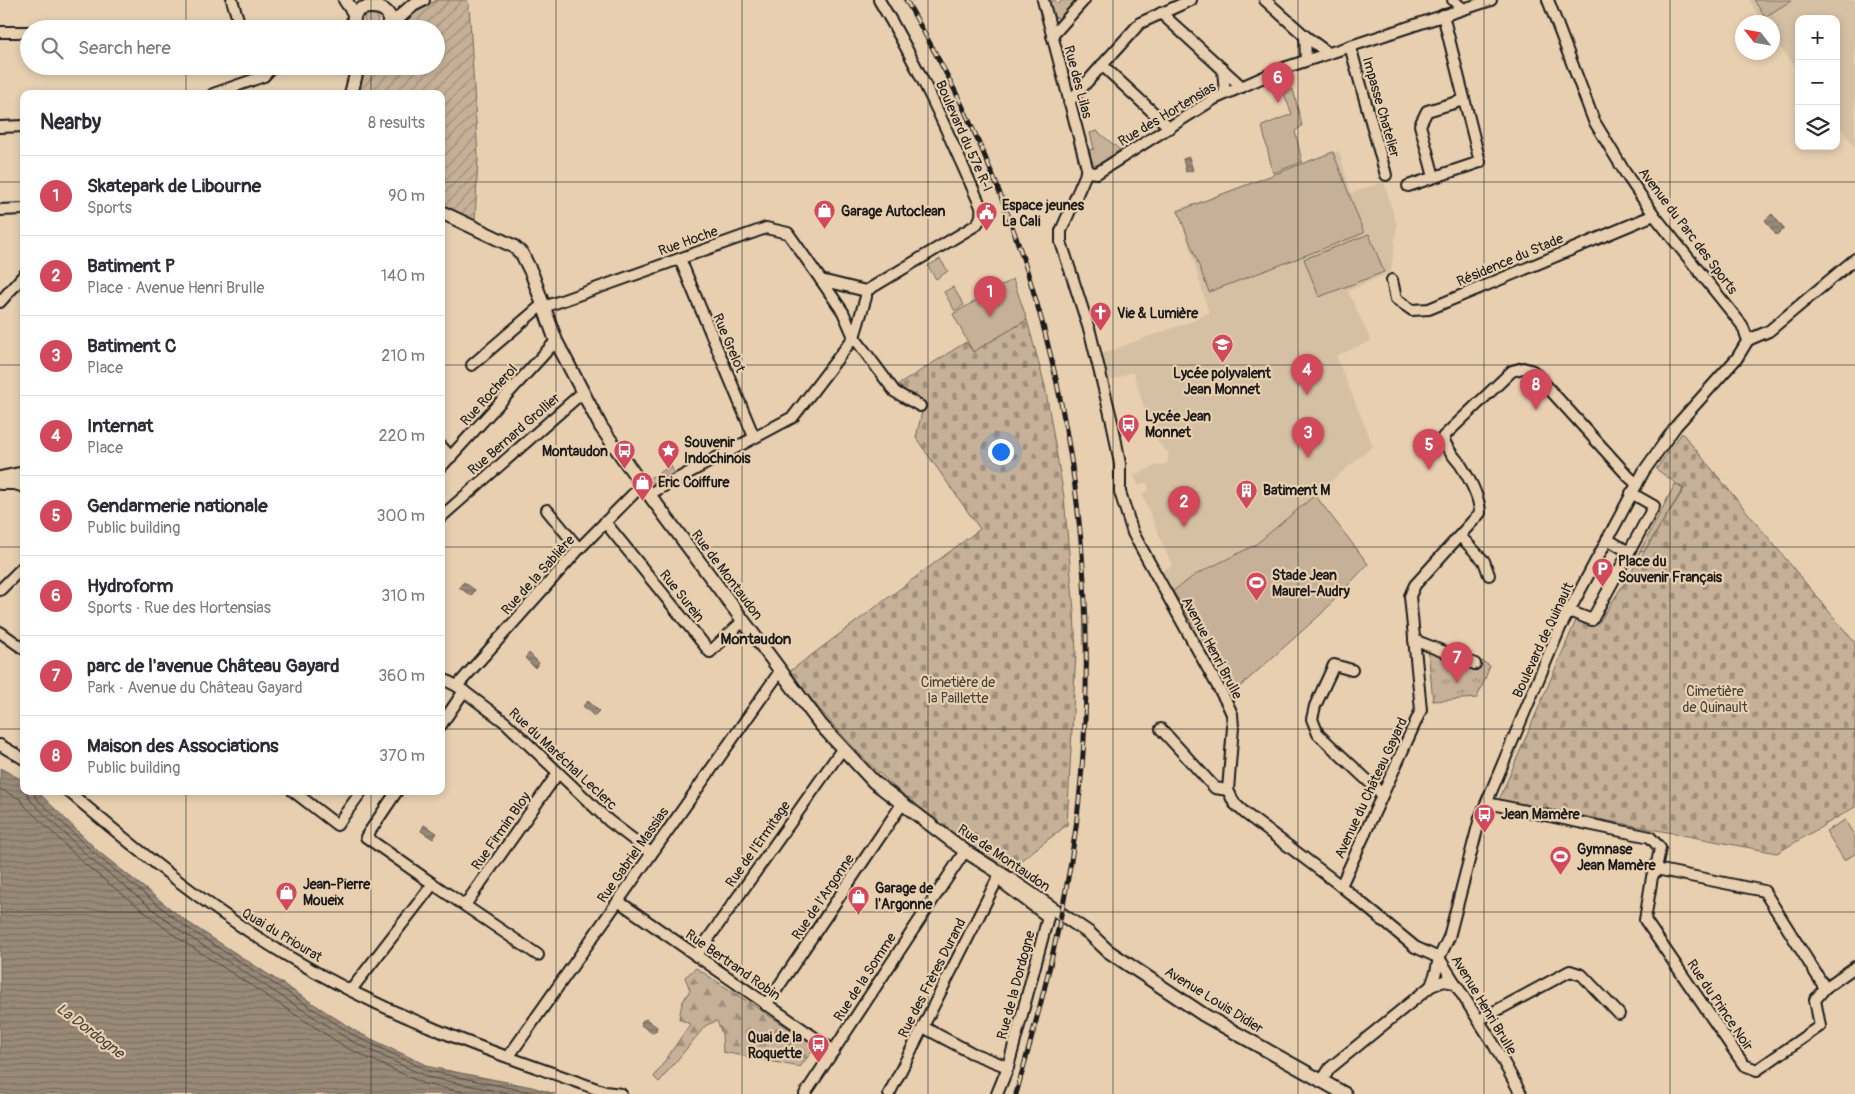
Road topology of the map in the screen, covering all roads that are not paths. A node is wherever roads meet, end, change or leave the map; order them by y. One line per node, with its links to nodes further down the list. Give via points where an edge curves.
1 (232, 0): 18 (street)
2 (345, 0): 16 (main road)
3 (879, 0): 55 (street, Boulevard du 57e R-I, via 940,114 982,214 976,226)
4 (1043, 0): 24 (street, Rue des Lilas)
5 (1084, 0): 24 (street)
6 (1191, 0): 15 (street)
7 (1265, 0): 25 (street)
8 (1453, 0): 14 (street)
9 (1491, 0): 14 (street, Rue des Hortensias)
10 (1548, 0): 49 (street, Avenue du Parc des Sports, via 1594,121)
11 (365, 1): 13 (main road, via 376,1); 16 (main road)
12 (418, 3): 13 (main road); 21 (main road)
13 (386, 8): 20 (main road)
14 (1462, 9): 17 (street, Rue des Hortensias)
15 (1161, 12): 29 (street, via 1140,23); 30 (street)
16 (354, 14): 19 (main road)
17 (1443, 16): 26 (street, Rue des Hortensias); 37 (street)
18 (238, 20)
19 (354, 20)
20 (388, 20)
21 (396, 20)
22 (0, 32): 23 (street)
23 (20, 32)
24 (1052, 36): 38 (street, Rue des Lilas)
25 (1305, 36): 27 (street); 28 (street)
26 (1350, 46): 27 (street, Rue des Hortensias); 43 (street, Impasse Chatelier)
27 (1328, 53): 28 (street, Rue des Hortensias)
28 (1306, 60): 33 (street, Rue des Hortensias)
29 (1102, 65): 38 (street); 41 (street)
30 (1223, 69): 33 (street); 36 (street)
31 (265, 75): 34 (street)
32 (356, 75): 35 (main road)
33 (1242, 87): 36 (street, Rue des Hortensias)
34 (224, 90)
35 (352, 90)
36 (1225, 94): 41 (street, Rue des Hortensias)
37 (1464, 100): 44 (street, via 1427,111 1420,125); 44 (street, via 1480,162)
38 (1069, 102): 42 (street, Rue des Lilas)
39 (20, 126): 40 (street)
40 (0, 127)
41 (1170, 128): 42 (street, Rue des Hortensias, via 1097,173)
42 (1086, 172): 100 (street, Avenue Henri Brulle, via 1062,231 1061,242 1090,332 1113,426 1120,464 1120,492 1126,514 1133,533 1232,714 1234,727)
43 (1386, 175)
44 (1434, 176): 45 (street)
45 (1408, 186)
46 (20, 209): 47 (street)
47 (0, 210)
48 (445, 214): 57 (main road, Rue de Montaudon, via 518,249)
49 (1654, 215): 54 (street, Résidence du Stade, via 1429,309 1412,310 1396,299); 59 (street, Avenue du Parc des Sports, via 1742,325)
50 (680, 259): 53 (street, Rue Hoche, via 766,228 788,233); 57 (street, Rue Hoche); 64 (street, Rue Grelot)
51 (1855, 259): 59 (street, via 1769,330)
52 (20, 280): 56 (street)
53 (821, 280): 55 (street); 58 (street, Rue Hoche, via 843,312)
54 (1392, 280)
55 (866, 291): 58 (street)
56 (0, 302)
57 (544, 306): 60 (main road, Rue de Montaudon); 61 (street)
58 (854, 337): 63 (street, Rue Hoche, via 895,392); 64 (street, Rue de la Sablière, via 793,417)
59 (1748, 340): 72 (street, Boulevard de Quinault, via 1737,358 1657,450)
60 (556, 341): 62 (main road, Rue de Montaudon); 66 (street, Rue Rocherol)
61 (472, 365)
62 (583, 392): 73 (main road, Rue de Montaudon, via 601,427); 75 (street, Rue Bernard Grollier)
63 (920, 406)
64 (754, 437): 73 (street, Rue de la Sablière)
65 (445, 450): 66 (street)
66 (451, 457): 67 (street, Rue Rocherol)
67 (445, 463)
68 (20, 474): 69 (main road)
69 (0, 478)
70 (0, 484): 71 (main road)
71 (20, 485)
72 (1634, 488): 77 (street, Avenue du Château Gayard, via 1629,478 1533,371 1523,368 1512,372 1444,437 1445,445 1461,465 1480,502 1480,513); 78 (street, Boulevard de Quinault); 80 (street, via 1654,506)
73 (645, 490): 76 (street, Rue de la Sablière); 85 (main road, Rue de Montaudon)
74 (547, 510): 79 (street)
75 (445, 513)
76 (605, 522): 79 (street, Rue de la Sablière); 85 (street, Rue Surein, via 710,652)
77 (1460, 536): 82 (street, via 1484,561); 87 (street, Avenue du Château Gayard, via 1415,585 1410,596)
78 (1607, 539): 80 (street); 84 (street, Boulevard de Quinault)
79 (580, 549): 93 (street, Rue de la Sablière)
80 (1629, 552): 84 (street, via 1592,620)
81 (20, 570): 83 (street)
82 (1489, 575)
83 (0, 590)
84 (1569, 611): 106 (street, Boulevard de Quinault)
85 (743, 621): 90 (main road, Rue de Montaudon)
86 (0, 632): 88 (street)
87 (1414, 640): 89 (street); 101 (street, Avenue du Château Gayard, via 1421,710)
88 (20, 646)
89 (1475, 664)
90 (781, 670): 97 (main road, Rue de Montaudon); 109 (street, Rue Gabriel Massias)
91 (1352, 670): 101 (street, via 1334,665 1312,719 1318,734)
92 (445, 680): 93 (street, Rue du Maréchal Leclerc)
93 (461, 688): 94 (street, Rue de la Sablière); 99 (street, Rue du Maréchal Leclerc, via 506,723)
94 (445, 718)
95 (1161, 729): 100 (street, via 1215,788)
96 (0, 746): 98 (street)
97 (842, 748): 107 (main road, Rue de Montaudon, via 874,782); 119 (street, Rue de l'Ermitage)
98 (20, 757)
99 (558, 773): 109 (street, Rue du Maréchal Leclerc, via 609,821); 115 (street, Rue Firmin Bloy)
100 (1228, 790): 113 (street, Avenue Henri Brulle, via 1234,803 1246,814)
101 (1382, 794): 113 (street, Avenue du Château Gayard)
102 (73, 795): 125 (street, Quai du Priourat, via 240,927)
103 (298, 795): 104 (street, via 337,825)
104 (358, 795)
105 (394, 795): 112 (street, via 366,837)
106 (1487, 802): 110 (street, via 1650,836 1660,848); 120 (street, Boulevard de Quinault, via 1476,830 1449,937)
107 (902, 804): 108 (main road, Rue de Montaudon); 126 (street, Rue de l'Argonne)
108 (965, 851): 111 (main road, Rue de Montaudon); 130 (street, Rue de la Somme)
109 (651, 853): 114 (street, Rue Gabriel Massias)
110 (1656, 869): 124 (street, via 1764,891); 124 (street, Rue du Prince Noir, via 1645,920 1744,1065 1757,1070 1820,1026 1815,1000)
111 (1000, 874): 116 (main road, Rue de Montaudon); 129 (street, Rue des Frères Durand)
112 (433, 884): 115 (street); 125 (street)
113 (1341, 886): 120 (street, Avenue Henri Brulle, via 1415,947)
114 (618, 902): 119 (street, Rue Bertrand Robin); 131 (street, Rue Gabriel Massias)
115 (465, 905): 118 (street)
116 (1051, 914): 117 (main road, Rue de Montaudon); 132 (street, Rue de la Dordogne)
117 (1072, 922): 133 (main road, Avenue Louis Didier, via 1108,951 1204,1014)
118 (538, 955)
119 (696, 956): 126 (street, Rue Bertrand Robin)
120 (1439, 958): 122 (street, Avenue Henri Brulle); 123 (street, Boulevard de Quinault)
121 (1855, 967): 124 (street)
122 (1454, 983): 123 (street, via 1444,981); 128 (street, Avenue Henri Brulle)
123 (1431, 986): 133 (street, via 1330,1068)
124 (1825, 988)
125 (351, 990): 131 (street, Quai du Priourat, via 428,1026)
126 (766, 1005): 130 (street, Rue Bertrand Robin)
127 (1619, 1014): 128 (street, via 1582,975 1570,971)
128 (1479, 1020): 139 (street, Avenue Henri Brulle)
129 (923, 1027): 132 (street, via 972,1053); 136 (street, Rue des Frères Durand)
130 (834, 1051): 135 (street, Rue de la Somme)
131 (509, 1056): 134 (street, via 605,1092)
132 (1008, 1067): 137 (street, Rue de la Dordogne)
133 (1321, 1082): 138 (main road, Avenue Louis Didier)
134 (621, 1094)
135 (805, 1094)
136 (889, 1094)
137 (997, 1094)
138 (1345, 1094)
139 (1521, 1094)

